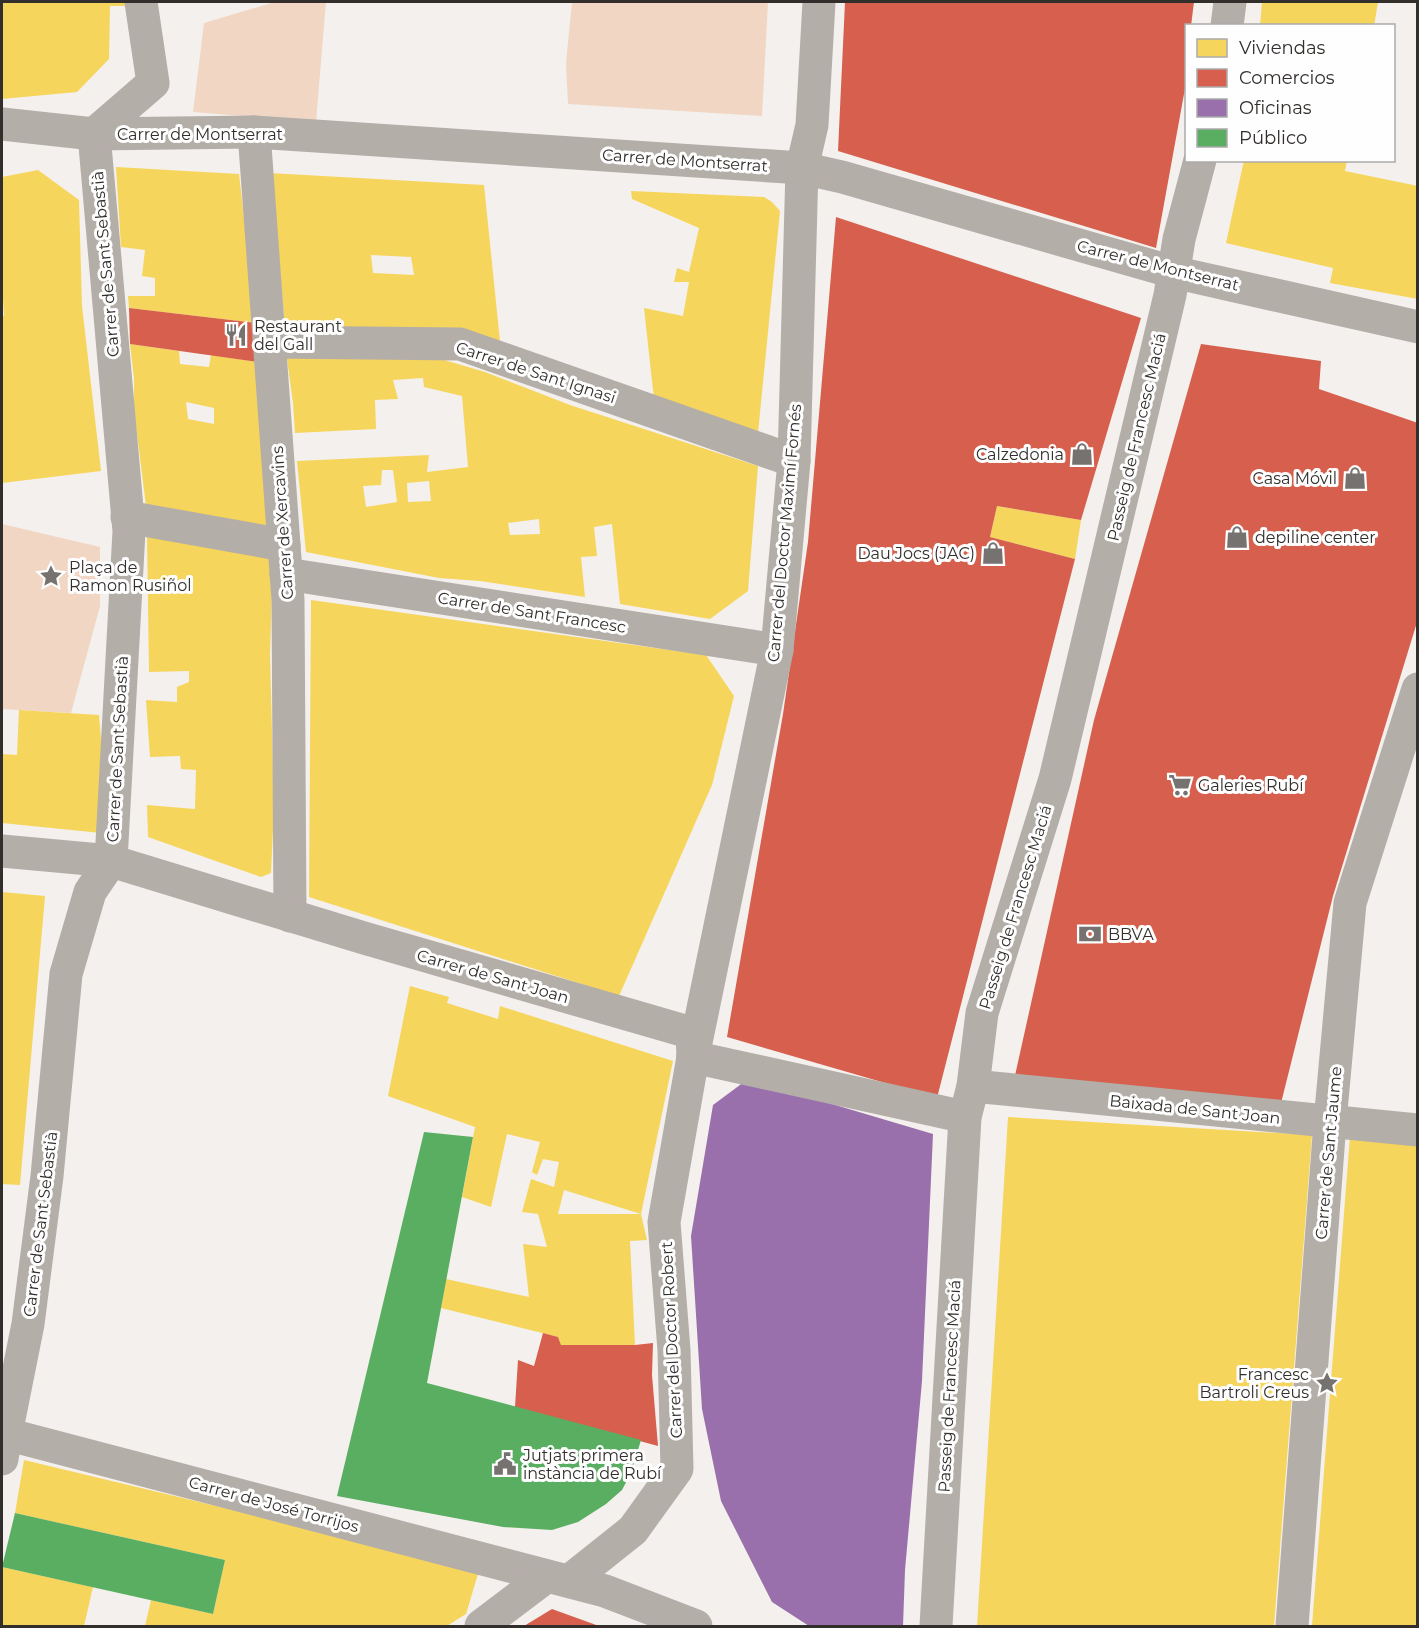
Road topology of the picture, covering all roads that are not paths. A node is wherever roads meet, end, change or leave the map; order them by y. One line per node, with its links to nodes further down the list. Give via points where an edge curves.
1 (141, 2): 7 (street, Carrer de Montserrat, via 153,83)
2 (819, 2): 9 (street, Carrer del Doctor Maximí Fornés, via 812,126)
3 (1230, 2): 4 (street)
4 (1227, 24)
5 (2, 124): 7 (street)
6 (254, 132): 7 (street, Carrer de Montserrat); 9 (street, Carrer de Montserrat); 12 (street, Carrer de Xercavins)
7 (94, 134): 14 (street, Carrer de Sant Sebastià)
8 (1199, 162): 10 (street, Passeig de Francesc Maciá)
9 (802, 168): 10 (street, Carrer de Montserrat); 13 (street, Carrer del Doctor Maximí Fornés)
10 (1173, 272): 11 (street, Carrer de Montserrat); 22 (street, Passeig de Francesc Maciá, via 1055,779 982,1013)
11 (1418, 327)
12 (269, 342): 13 (street, Carrer de Sant Ignasi, via 460,344); 15 (street, Carrer de Xercavins)
13 (794, 461): 16 (street, Carrer del Doctor Maximí Fornés)
14 (127, 517): 15 (street, Carrer de Sant Francesc); 19 (street, Carrer de Sant Sebastià)
15 (285, 559): 16 (street, Carrer de Sant Francesc); 20 (street, Carrer de Xercavins)
16 (777, 650): 21 (street, Carrer del Doctor Maximí Fornés)
17 (1418, 689): 23 (street, Carrer de Sant Jaume, via 1350,903)
18 (2, 852): 19 (street, Carrer de Sant Joan)
19 (111, 861): 20 (street, Carrer de Sant Joan); 25 (street, Carrer de Sant Sebastià, via 90,892 66,974 28,1324)
20 (290, 916): 21 (street, Carrer de Sant Joan, via 692,1033)
21 (693, 1057): 22 (street); 26 (street, Carrer del Doctor Robert, via 664,1222 674,1350 677,1469 633,1530)
22 (969, 1101): 23 (street, Baixada de Sant Joan); 29 (street, Passeig de Francesc Maciá)
23 (1330, 1122): 24 (street, Baixada de Sant Joan); 30 (street, Carrer de Sant Jaume)
24 (1418, 1130)
25 (3, 1442): 26 (street, Carrer de José Torrijos)
26 (558, 1578): 27 (street, Carrer del Doctor Robert); 28 (street, Carrer de José Torrijos, via 605,1591)
27 (481, 1626)
28 (696, 1626)
29 (936, 1626)
30 (1292, 1626)

